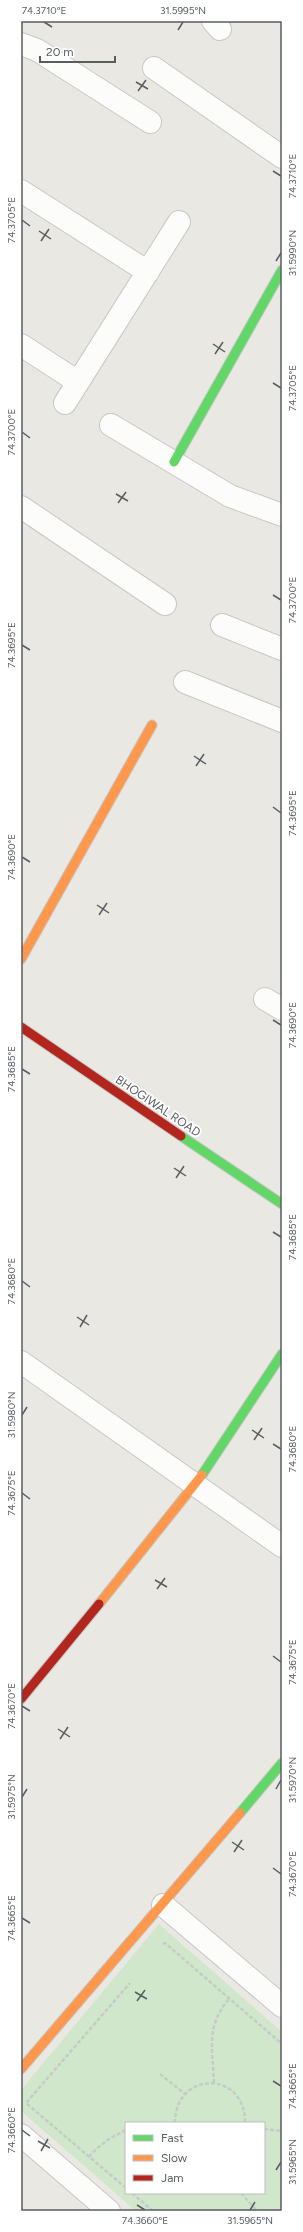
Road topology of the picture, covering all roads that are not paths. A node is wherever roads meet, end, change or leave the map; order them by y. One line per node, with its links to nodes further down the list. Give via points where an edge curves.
1 (21, 44): 3 (street, via 37,50)
2 (154, 68): 4 (street)
3 (150, 122)
4 (282, 157)
5 (21, 191): 8 (street)
6 (179, 222): 8 (street)
7 (282, 270): 13 (street)
8 (148, 272): 10 (street)
9 (21, 345): 10 (street)
10 (78, 382): 11 (street)
11 (65, 403)
12 (111, 425): 13 (street)
13 (174, 462): 15 (street, via 230,496)
14 (21, 507): 16 (street)
15 (282, 515)
16 (165, 604)
17 (222, 625): 18 (street)
18 (282, 649)
19 (185, 682): 20 (street)
20 (282, 721)
21 (152, 725): 22 (street)
22 (21, 959)
23 (21, 1027): 24 (street, BHOGIWAL ROAD)
24 (282, 1204)
25 (282, 1354): 27 (street)
26 (23, 1367): 27 (street)
27 (195, 1485): 28 (street); 29 (street)
28 (282, 1546)
29 (21, 1699)
30 (282, 1763): 31 (street)
31 (163, 1905): 32 (street); 33 (street)
32 (282, 2006)
33 (21, 2069)
34 (21, 2135): 35 (street)
35 (109, 2211)

